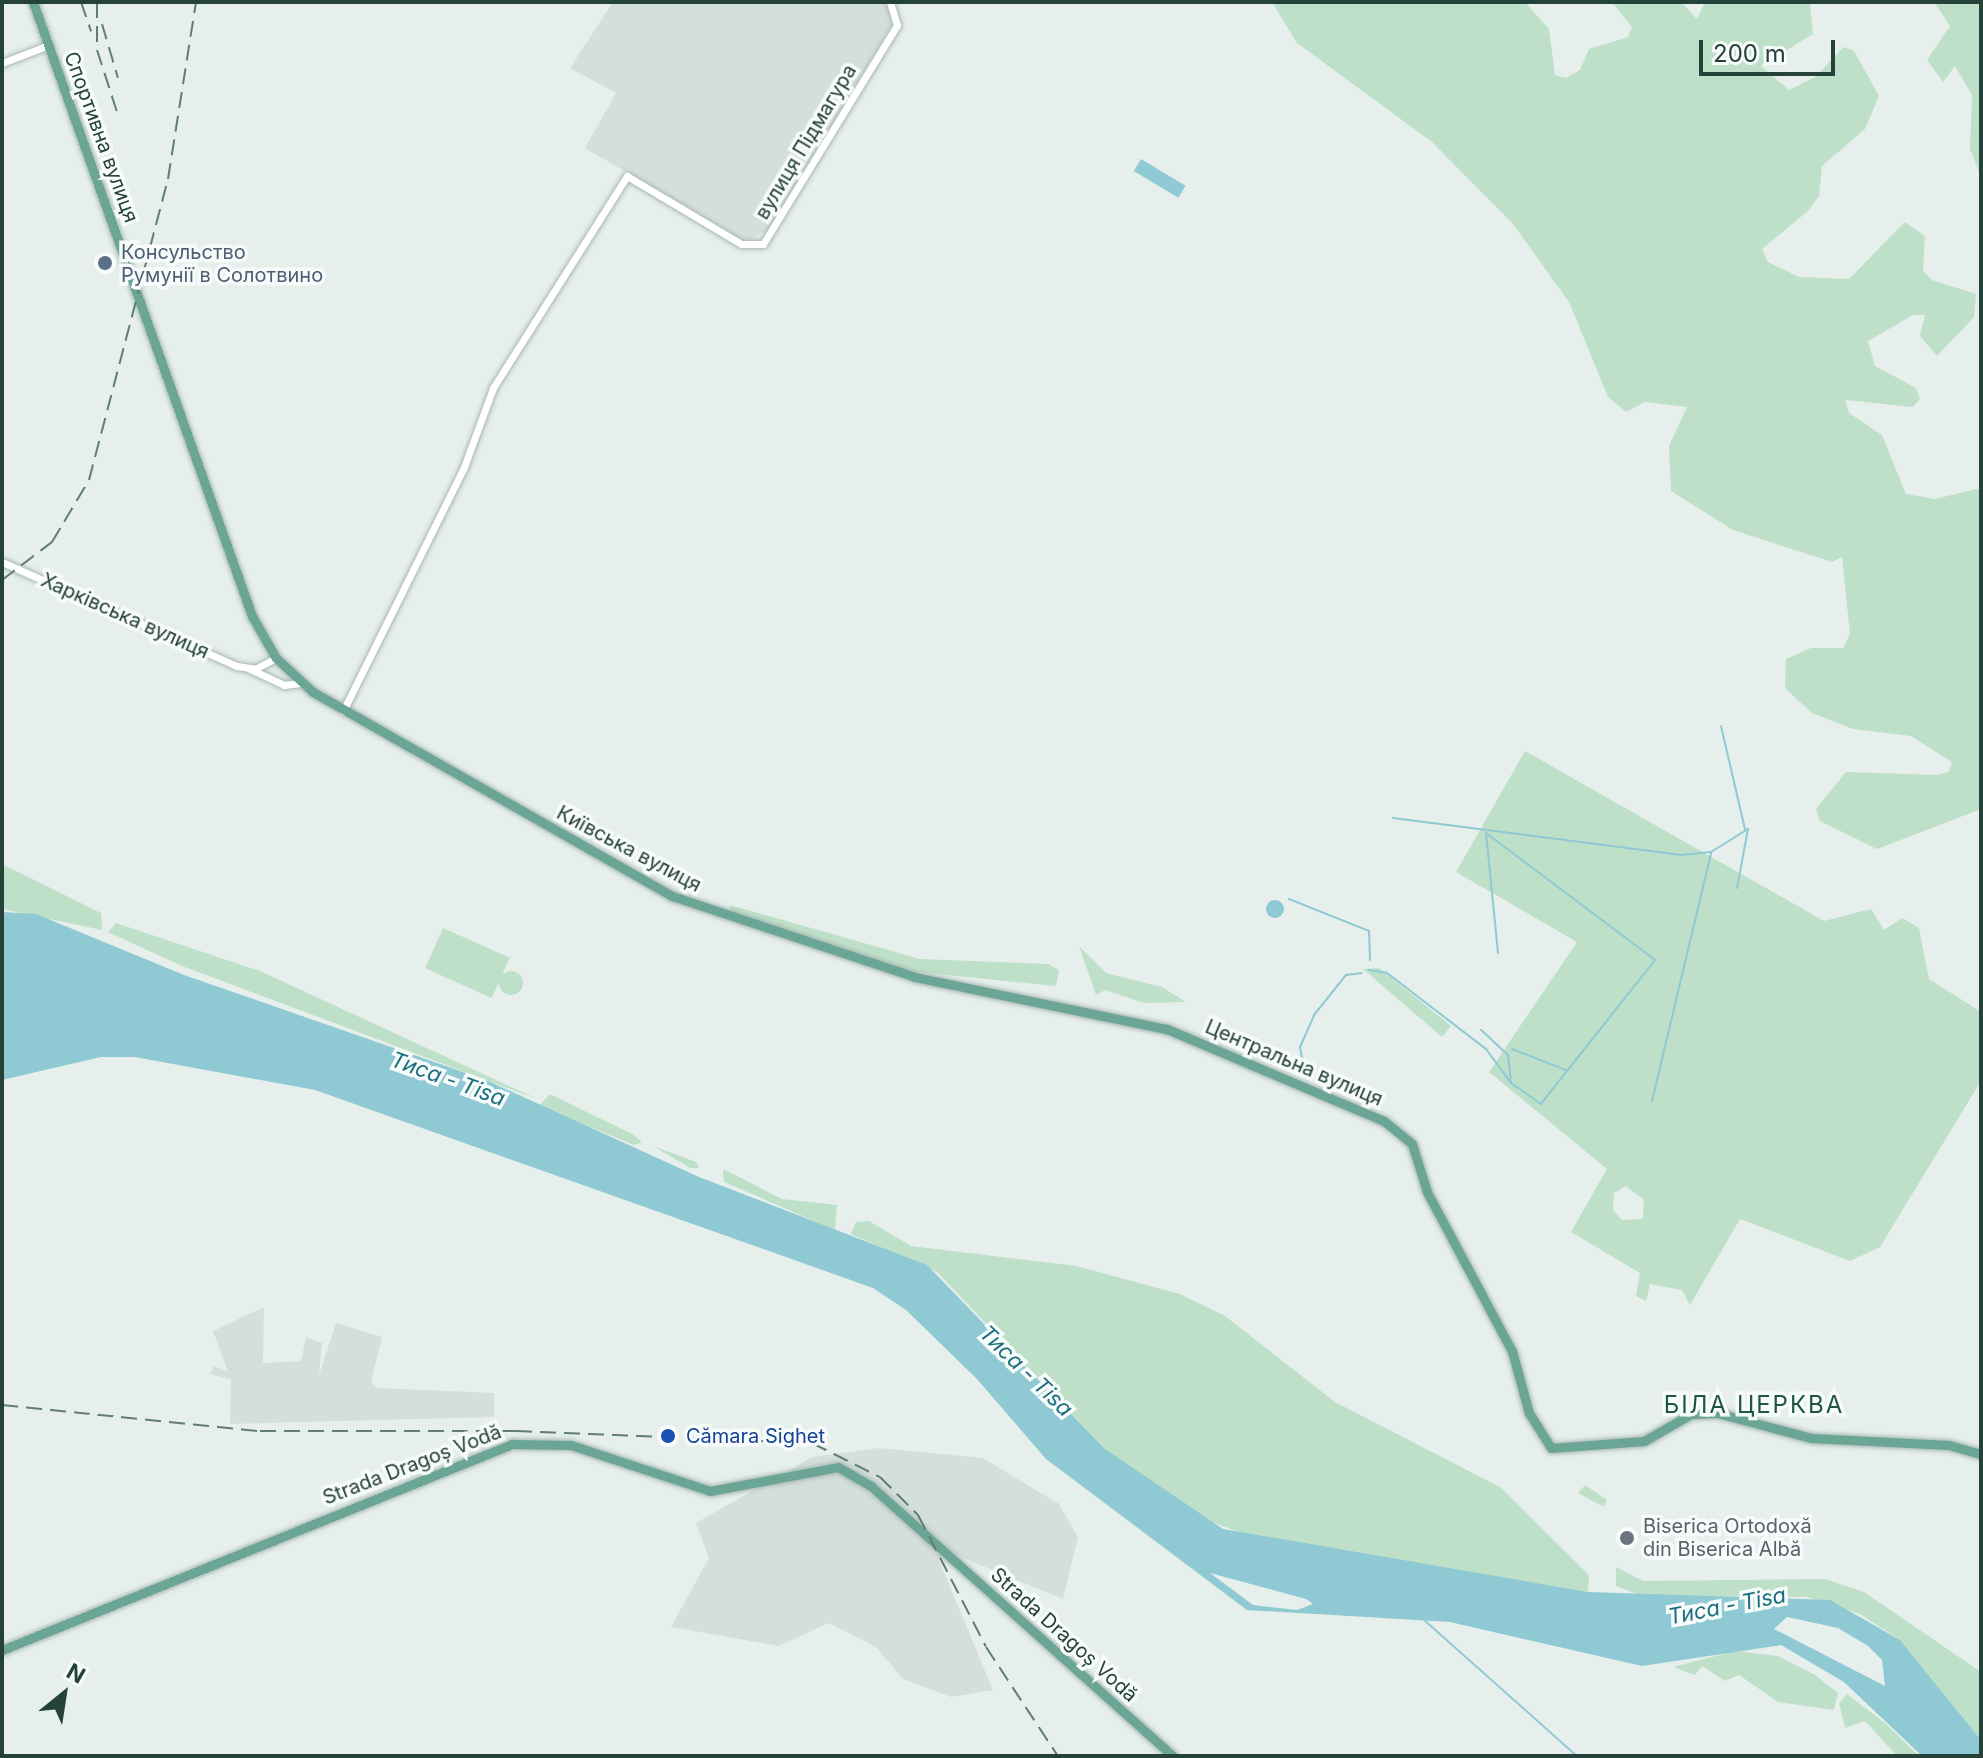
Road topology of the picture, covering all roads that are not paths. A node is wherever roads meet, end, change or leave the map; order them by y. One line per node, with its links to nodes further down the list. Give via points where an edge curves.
1 (33, 2): 3 (main road, Спортивна вулиця)
2 (892, 3): 9 (street, вулиця Підмагура, via 897,25 763,244 741,244 627,176 498,378 464,467)
3 (49, 45): 4 (street); 6 (main road, Спортивна вулиця, via 219,526)
4 (2, 63)
5 (2, 562): 7 (street, Харківська вулиця)
6 (276, 658): 7 (street); 8 (main road, Київська вулиця)
7 (248, 669): 8 (street, Харківська вулиця, via 284,685)
8 (301, 683): 9 (main road, Київська вулиця)
9 (343, 711): 10 (main road, Київська вулиця, via 672,896 915,977)
10 (1000, 990): 11 (main road, Центральна вулиця, via 1167,1029 1340,1097 1400,1130 1512,1351 1538,1434 1563,1450 1644,1441 1691,1414 1717,1413 1794,1435 1949,1445)
11 (1981, 1454)
12 (2, 1650): 13 (main road, Strada Dragoș Vodă, via 512,1444 571,1445 710,1491 838,1467 872,1487)
13 (1173, 1756)

